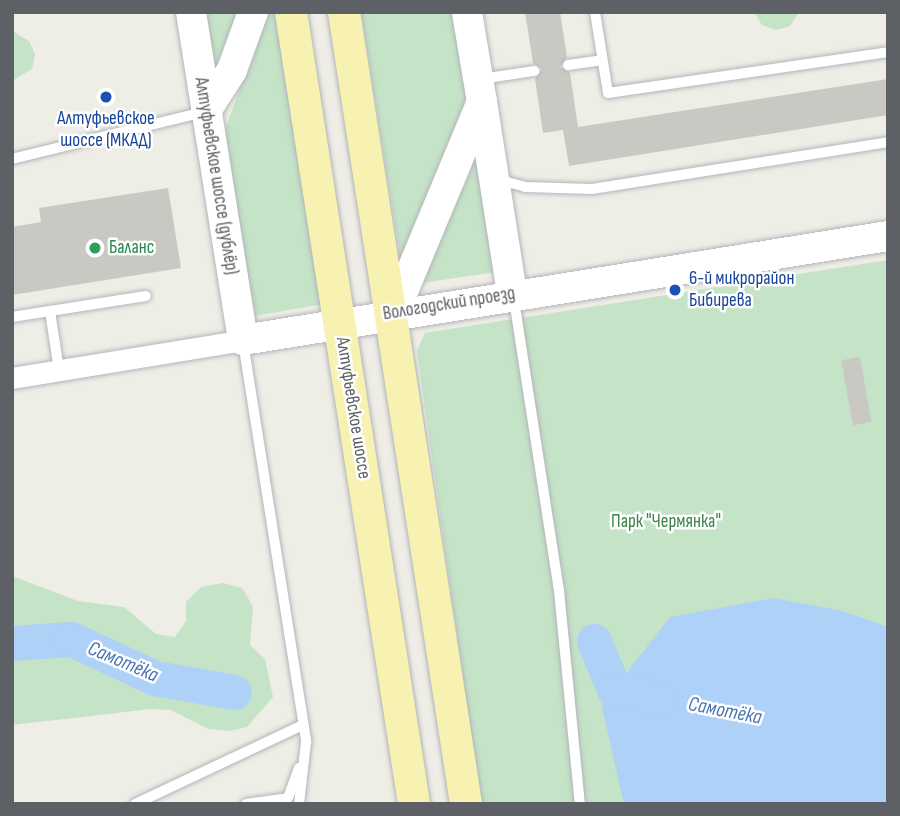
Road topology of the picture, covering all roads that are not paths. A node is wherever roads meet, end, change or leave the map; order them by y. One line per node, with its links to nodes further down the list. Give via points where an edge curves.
1 (191, 12): 12 (street, Алтуфьевское шоссе (дублёр))
2 (253, 12): 12 (street, via 232,70)
3 (291, 12): 22 (main road, Алтуфьевское шоссе)
4 (344, 12): 20 (main road)
5 (467, 12): 11 (street)
6 (595, 12): 8 (lane)
7 (888, 52): 8 (lane, via 608,93)
8 (603, 60): 9 (lane)
9 (568, 65)
10 (534, 71): 11 (lane)
11 (480, 90): 15 (street); 20 (street)
12 (206, 111): 14 (lane); 23 (street, Алтуфьевское шоссе (дублёр))
13 (888, 142): 15 (lane, via 592,189 525,187)
14 (12, 159)
15 (494, 179): 17 (street)
16 (888, 236): 17 (street, Вологодский проезд)
17 (512, 294): 20 (street, Вологодский проезд); 33 (lane, via 559,591)
18 (146, 296): 19 (lane)
19 (50, 311): 21 (lane); 24 (lane)
20 (394, 313): 22 (street, Вологодский проезд); 32 (main road)
21 (12, 317)
22 (340, 321): 23 (street, Вологодский проезд); 31 (main road, Алтуфьевское шоссе)
23 (243, 340): 24 (street, Вологодский проезд); 26 (lane)
24 (60, 370): 25 (street, Вологодский проезд)
25 (12, 378)
26 (303, 725): 27 (lane); 28 (lane)
27 (304, 752): 29 (lane, via 288,798); 30 (lane)
28 (135, 804)
29 (246, 804)
30 (299, 804)
31 (414, 804)
32 (466, 804)
33 (580, 804)

